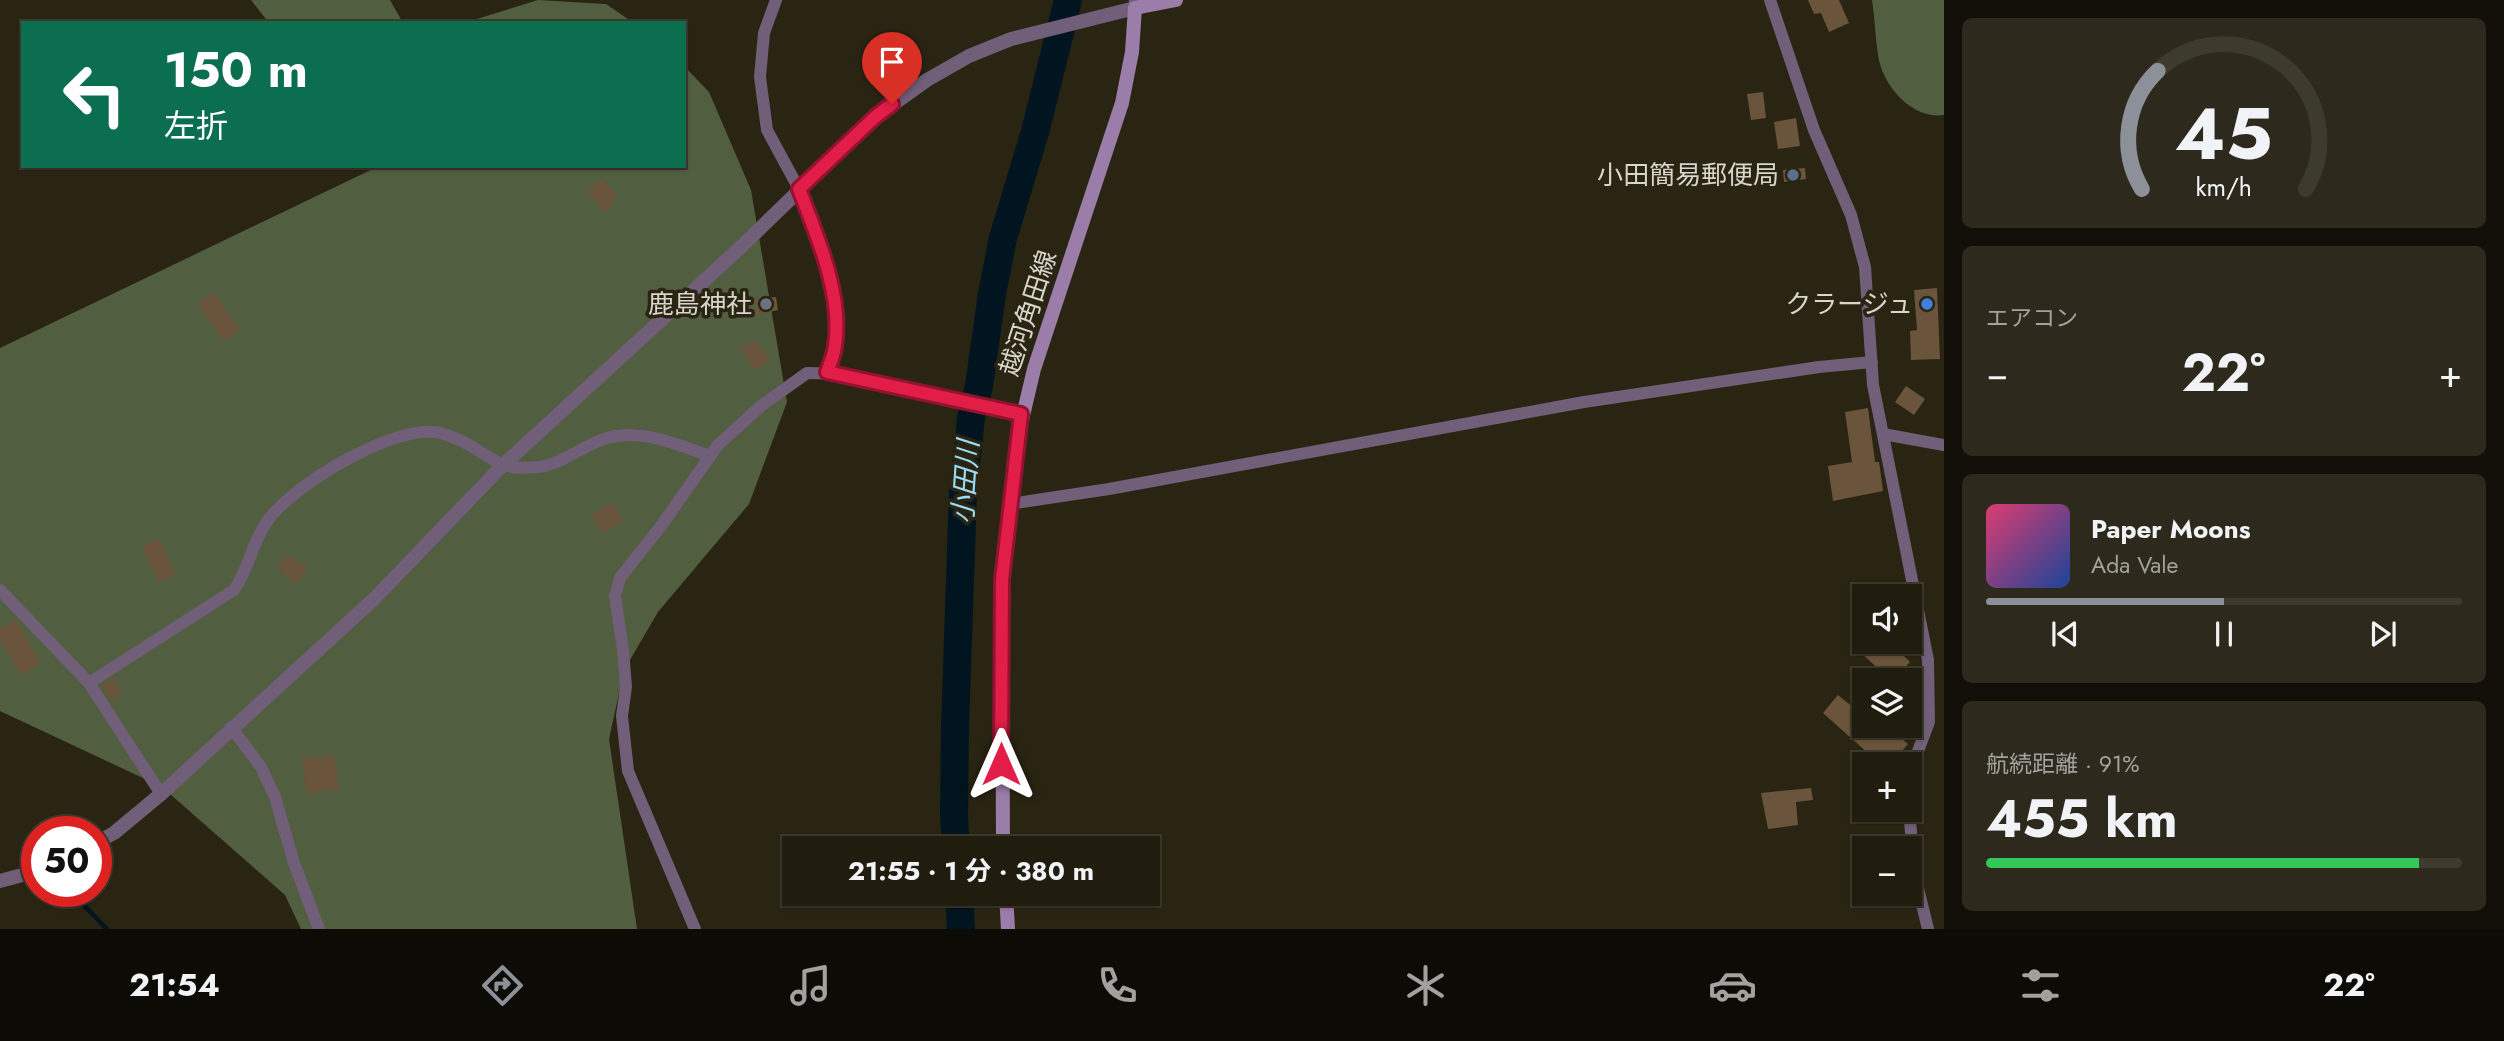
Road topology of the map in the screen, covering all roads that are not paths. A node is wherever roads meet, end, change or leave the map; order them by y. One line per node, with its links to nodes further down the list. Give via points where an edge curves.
1 (776, 0): 5 (street, via 764,33 760,77 767,130)
2 (1176, 0): 4 (main road)
3 (1770, 0): 6 (street, via 1866,267)
4 (1136, 4): 5 (street, via 1011,39 969,56 875,117); 8 (main road, 越河角田線, via 1122,103)
5 (799, 189): 7 (street, via 834,290 835,345); 12 (street)
6 (1872, 362): 9 (street); 13 (street, via 1584,402)
7 (827, 372): 8 (street); 11 (street, via 807,373 762,405)
8 (1021, 414): 13 (main road, 越河角田線)
9 (1883, 434): 10 (street); 17 (street, via 1928,660 1929,722)
10 (1944, 445)
11 (710, 456): 12 (street, via 659,438 631,436 607,438 540,467); 26 (street, via 620,578 615,596 626,687 622,716 628,771)
12 (503, 465): 15 (street, via 467,441 436,432 379,442 280,505 265,524 234,590); 16 (street, via 374,599)
13 (1009, 504): 21 (main road, 越河角田線, via 1000,659)
14 (0, 590): 15 (street)
15 (89, 682): 18 (street)
16 (231, 727): 18 (street); 25 (street, via 261,767 275,797)
17 (1918, 752)
18 (161, 794): 20 (street)
19 (1910, 822): 28 (street, via 1915,876)
20 (112, 834)
21 (1003, 836)
22 (21, 875): 23 (street)
23 (0, 881)
24 (1007, 906): 27 (main road)
25 (319, 929)
26 (695, 929)
27 (1008, 929)
28 (1928, 929)

